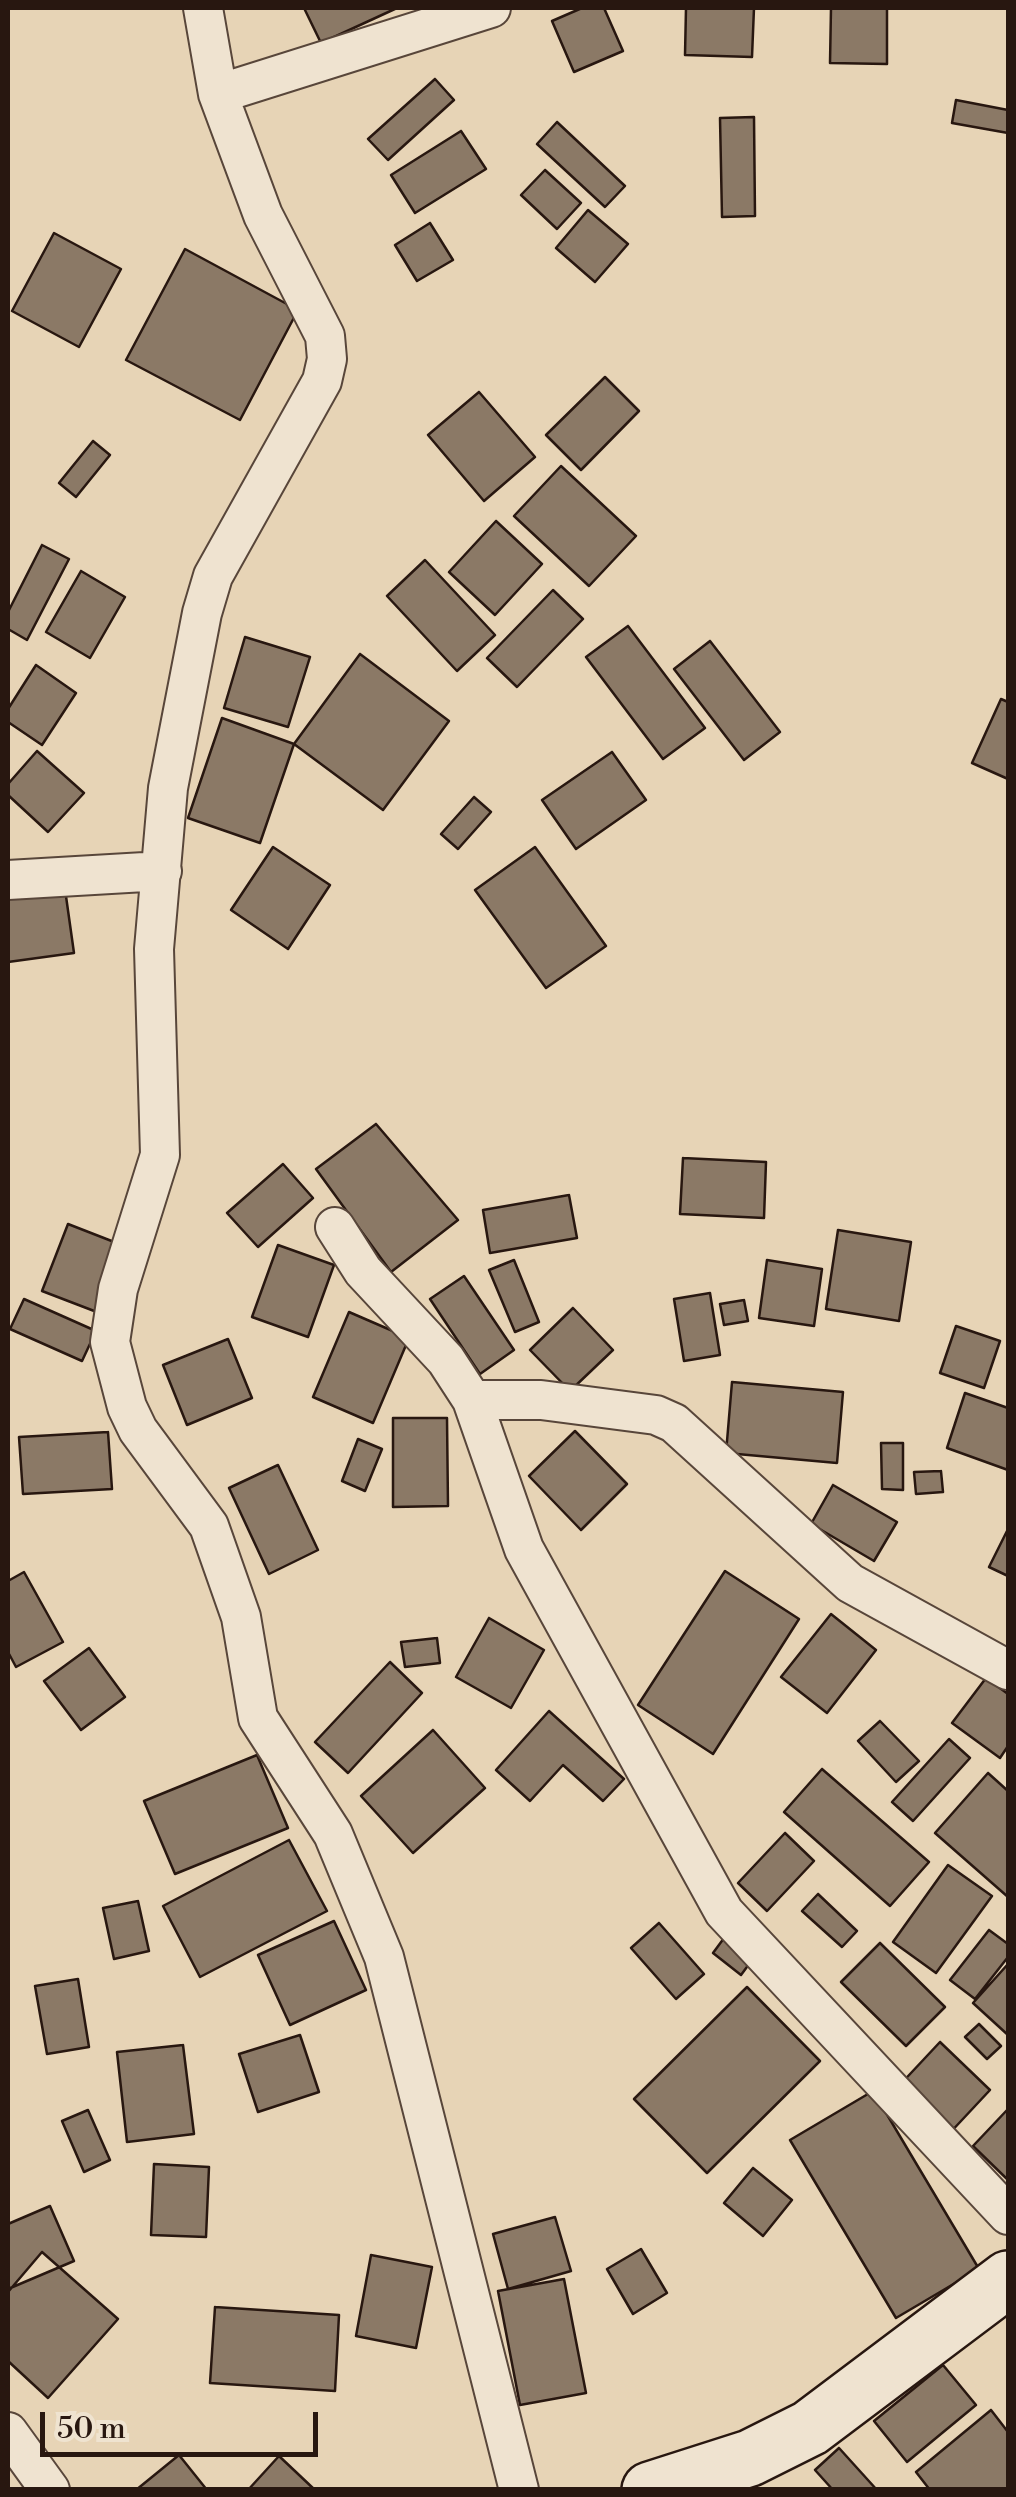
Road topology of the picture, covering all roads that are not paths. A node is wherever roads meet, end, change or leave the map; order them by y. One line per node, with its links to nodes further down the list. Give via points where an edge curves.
1 (204, 8): 3 (street)
2 (490, 8): 3 (street)
3 (218, 94): 4 (street, via 263,215 325,336 327,359 322,381 213,576 168,788)
4 (162, 871): 5 (street); 14 (street, via 154,964 160,1155 118,1289 110,1342 138,1430 209,1526 241,1616 258,1718 334,1834 384,1957)
5 (8, 880)
6 (335, 1228): 7 (street)
7 (472, 1400): 8 (street, via 541,1400 674,1423 850,1583); 9 (street, via 524,1549 724,1912)
8 (1008, 1670)
9 (1008, 2215)
10 (1008, 2279): 12 (main road, via 810,2428)
11 (8, 2432): 13 (street)
12 (703, 2481): 15 (main road)
13 (50, 2490)
14 (520, 2490)
15 (650, 2490)

